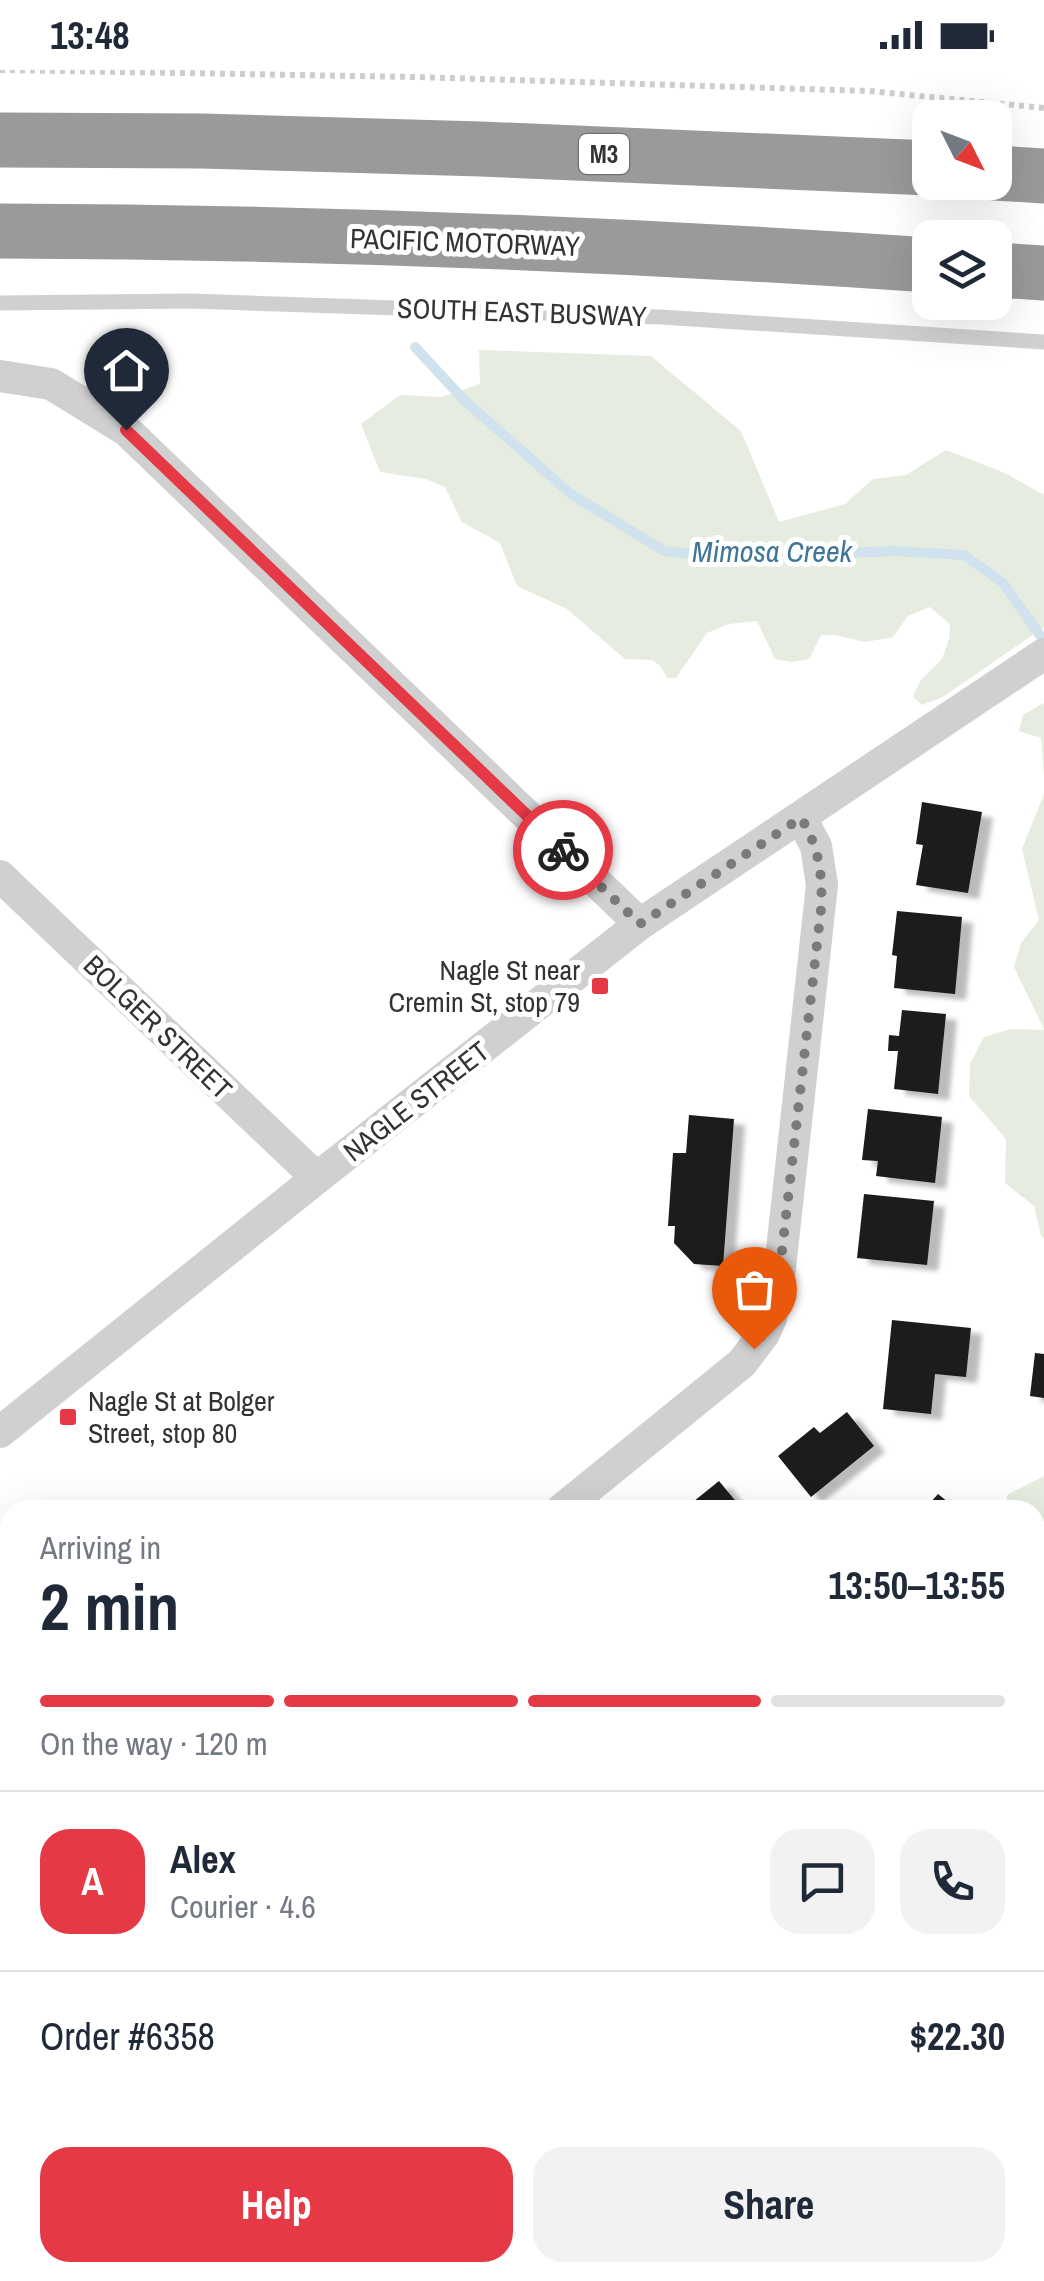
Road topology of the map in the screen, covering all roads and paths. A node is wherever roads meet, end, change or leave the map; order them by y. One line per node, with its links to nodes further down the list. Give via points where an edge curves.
1 (0, 70): 2 (path, via 849,90)
2 (1044, 108)
3 (0, 140): 4 (highway, M3, via 481,149)
4 (912, 167)
5 (1012, 174): 6 (highway)
6 (1044, 176)
7 (0, 230): 8 (highway, PACIFIC MOTORWAY, via 300,234)
8 (912, 264)
9 (1012, 271): 10 (highway)
10 (1044, 273)
11 (0, 303): 12 (lane, SOUTH EAST BUSWAY, via 191,301 661,317)
12 (1044, 342)
13 (0, 376): 17 (street, via 51,384 126,430)
14 (1044, 654): 15 (street, NAGLE STREET)
15 (801, 818): 17 (street, NAGLE STREET); 20 (street, via 816,846 822,885 771,1318 754,1349 727,1376)
16 (0, 876): 18 (street, BOLGER STREET)
17 (640, 924): 18 (street, NAGLE STREET)
18 (317, 1178): 19 (street, NAGLE STREET)
19 (0, 1432)
20 (573, 1500)

